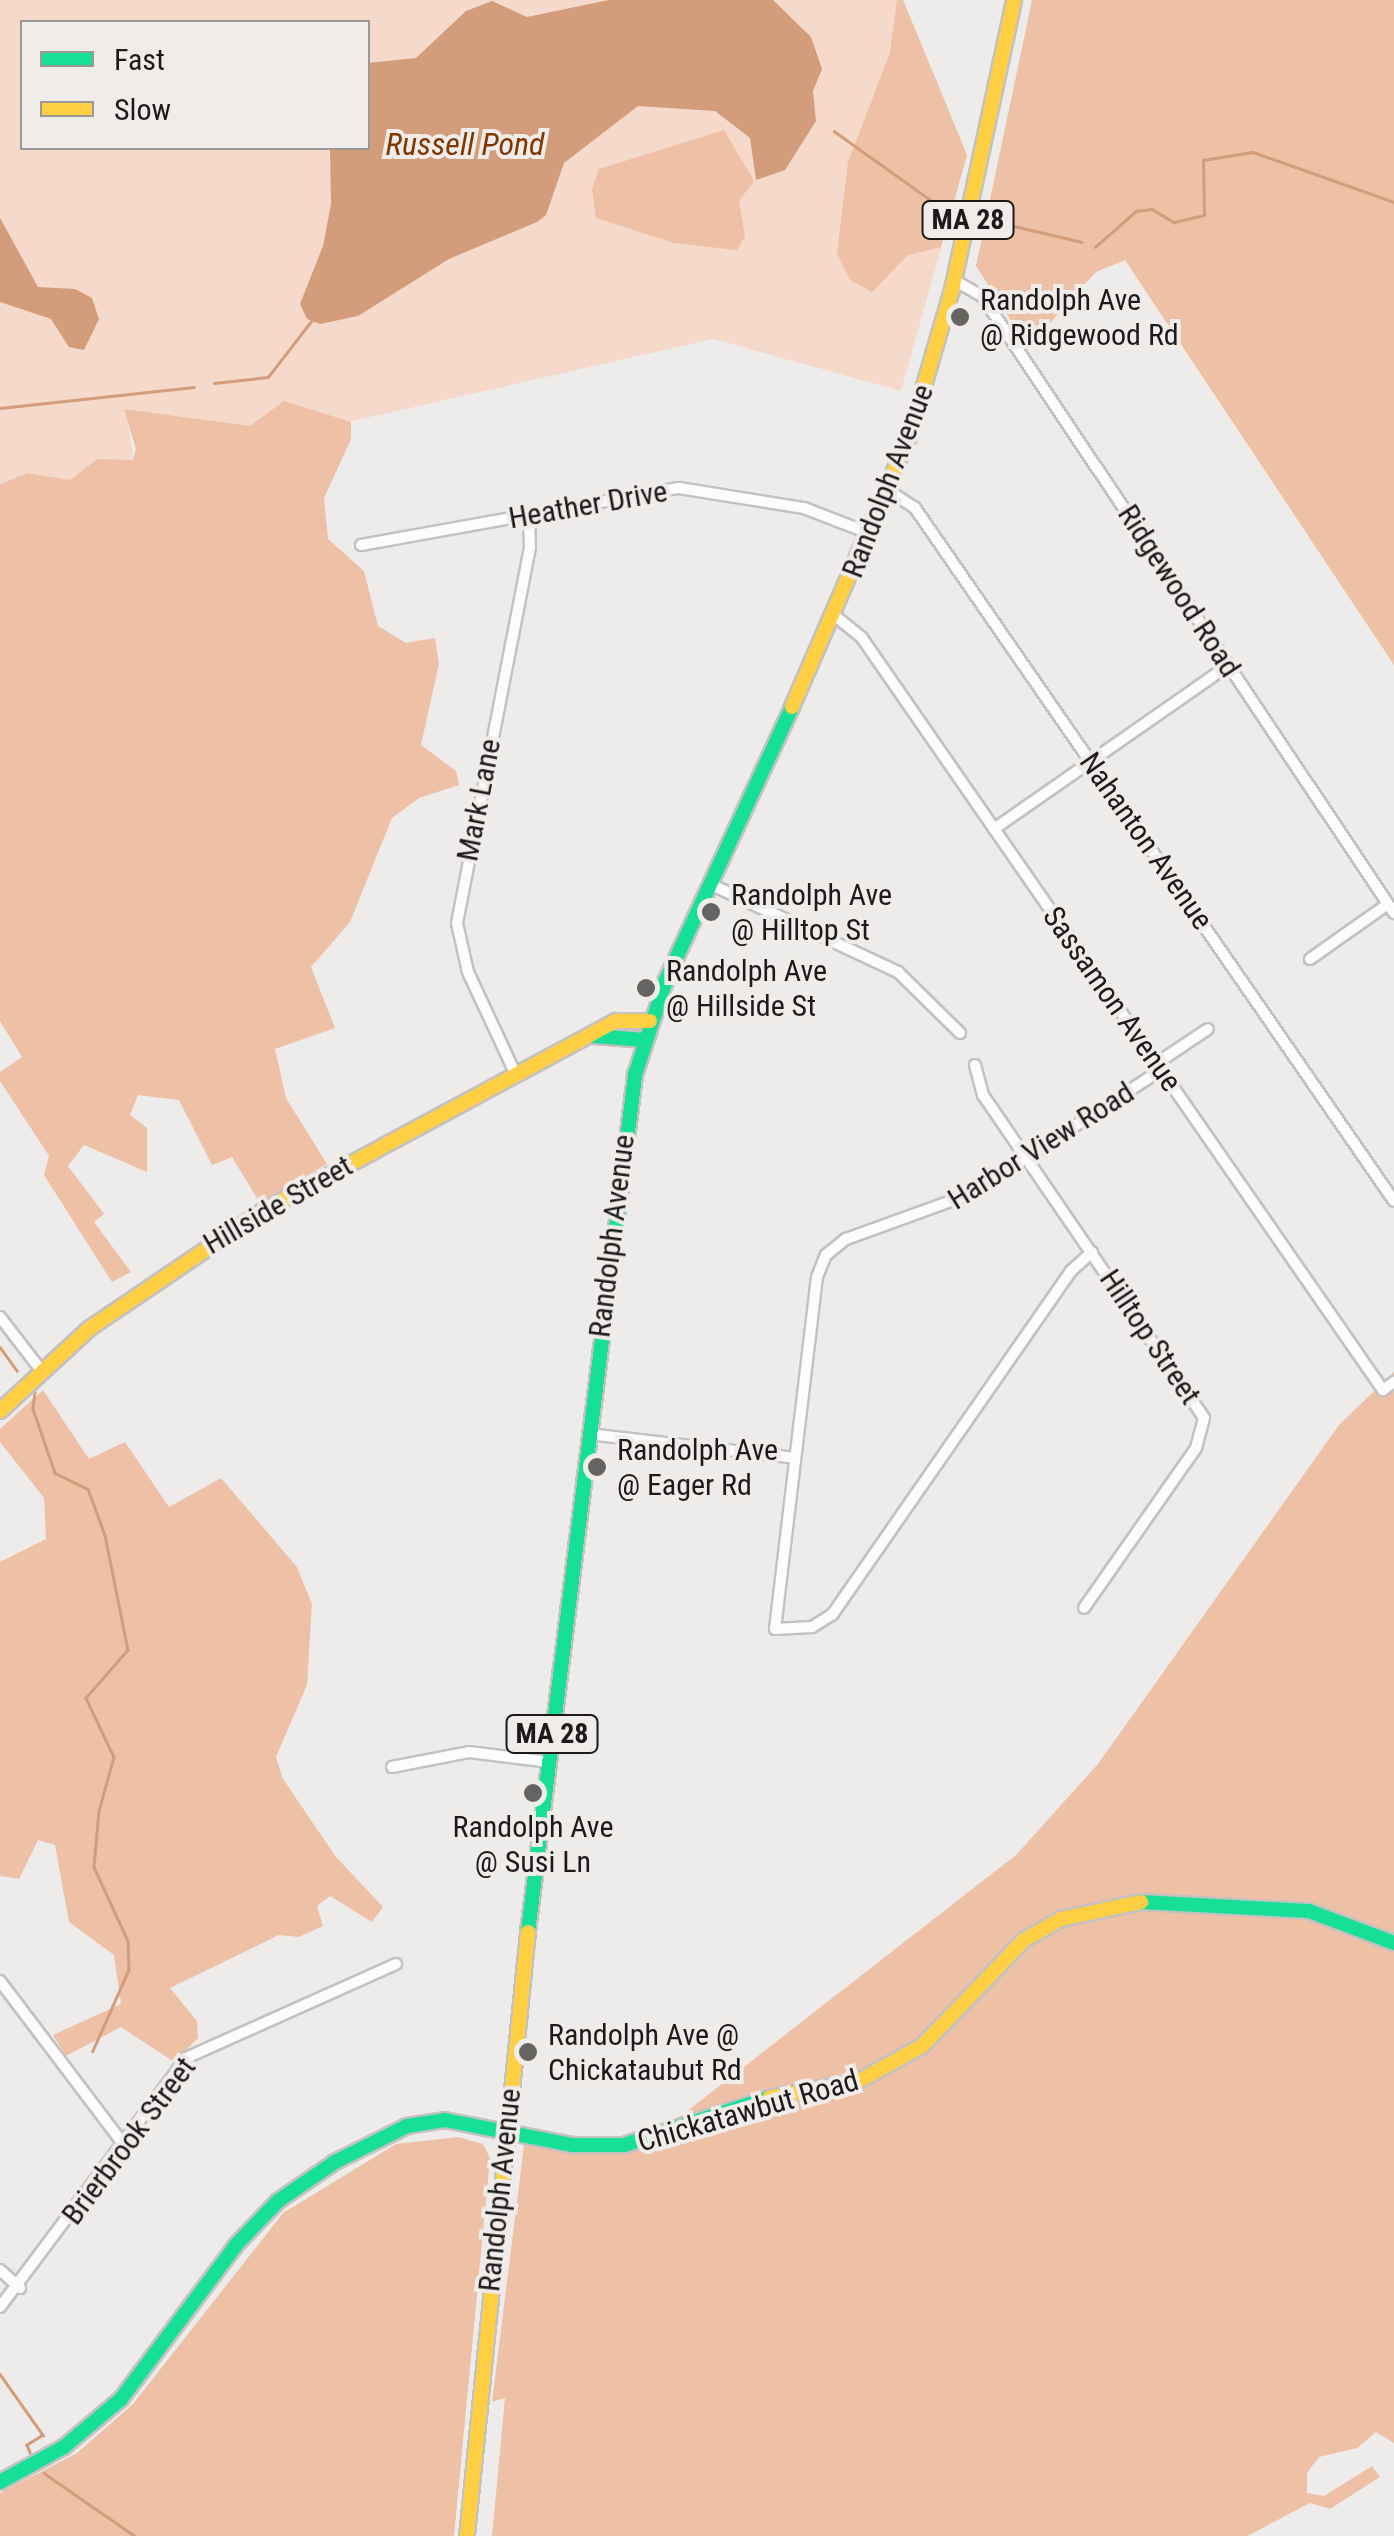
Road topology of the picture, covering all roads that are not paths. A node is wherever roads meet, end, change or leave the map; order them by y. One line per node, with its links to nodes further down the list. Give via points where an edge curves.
1 (1014, 0): 2 (main road, Randolph Avenue / MA 28)
2 (954, 280): 3 (main road, Randolph Avenue / MA 28); 8 (street, Ridgewood Road, via 982,296)
3 (889, 491): 5 (main road, Randolph Avenue / MA 28); 9 (street, Nahanton Avenue, via 915,508)
4 (529, 516): 5 (street, Heather Drive, via 689,488 804,508); 6 (street, Heather Drive); 21 (street, Mark Lane, via 530,548 457,923 468,972)
5 (871, 534): 7 (main road, Randolph Avenue / MA 28)
6 (361, 545)
7 (834, 615): 10 (street, Sassamon Avenue, via 858,632); 11 (main road, Randolph Avenue / MA 28)
8 (1228, 666): 9 (street); 12 (street, Ridgewood Road)
9 (1089, 760): 10 (street); 23 (street, Nahanton Avenue)
10 (994, 829): 20 (street, Sassamon Avenue)
11 (710, 884): 14 (main road, Randolph Avenue / MA 28); 16 (street, via 898,972)
12 (1391, 909): 13 (street)
13 (1310, 958)
14 (650, 1020): 17 (main road, Hillside Street, via 623,1019); 18 (main road, Randolph Avenue / MA 28)
15 (1208, 1028): 20 (street, Harbor View Road)
16 (960, 1033)
17 (584, 1038): 18 (main road, Hillside Street); 21 (main road, Hillside Street)
18 (644, 1040): 29 (main road, Randolph Avenue / MA 28, via 624,1130)
19 (974, 1065): 22 (street, Hilltop Street, via 980,1090)
20 (1159, 1067): 22 (street, Harbor View Road); 27 (street, Sassamon Avenue, via 1383,1390)
21 (516, 1074): 26 (main road, Hillside Street, via 262,1211 168,1271)
22 (1027, 1158): 24 (street, Hilltop Street); 30 (street, Harbor View Road, via 960,1199 846,1239 826,1255)
23 (1394, 1201)
24 (1092, 1252): 30 (street, Harbor View Road, via 1071,1271 833,1614 812,1626 775,1629); 31 (street, Hilltop Street, via 1205,1424 1196,1448)
25 (0, 1317): 26 (street)
26 (40, 1368): 28 (main road, Hillside Street)
27 (1394, 1382)
28 (0, 1411)
29 (588, 1434): 30 (street); 32 (main road, Randolph Avenue / MA 28)
30 (794, 1458)
31 (1084, 1608)
32 (549, 1762): 33 (street, via 468,1752); 37 (main road, Randolph Avenue / MA 28)
33 (392, 1767)
34 (1394, 1943): 37 (main road, Chickatawbut Road, via 1309,1911 1163,1900 1114,1904 1061,1919 1024,1940 932,2038 870,2077 764,2100 634,2144 573,2145)
35 (396, 1964): 38 (street, Brierbrook Street, via 192,2053)
36 (0, 1980): 38 (street)
37 (506, 2130): 42 (main road, Chickatawbut Road, via 420,2122 308,2178 242,2237 121,2400 64,2446); 43 (main road, Randolph Avenue / MA 28)
38 (124, 2146): 40 (street, Brierbrook Street)
39 (0, 2270): 40 (street)
40 (20, 2288): 41 (street, Brierbrook Street)
41 (0, 2307)
42 (0, 2482)
43 (466, 2536)

